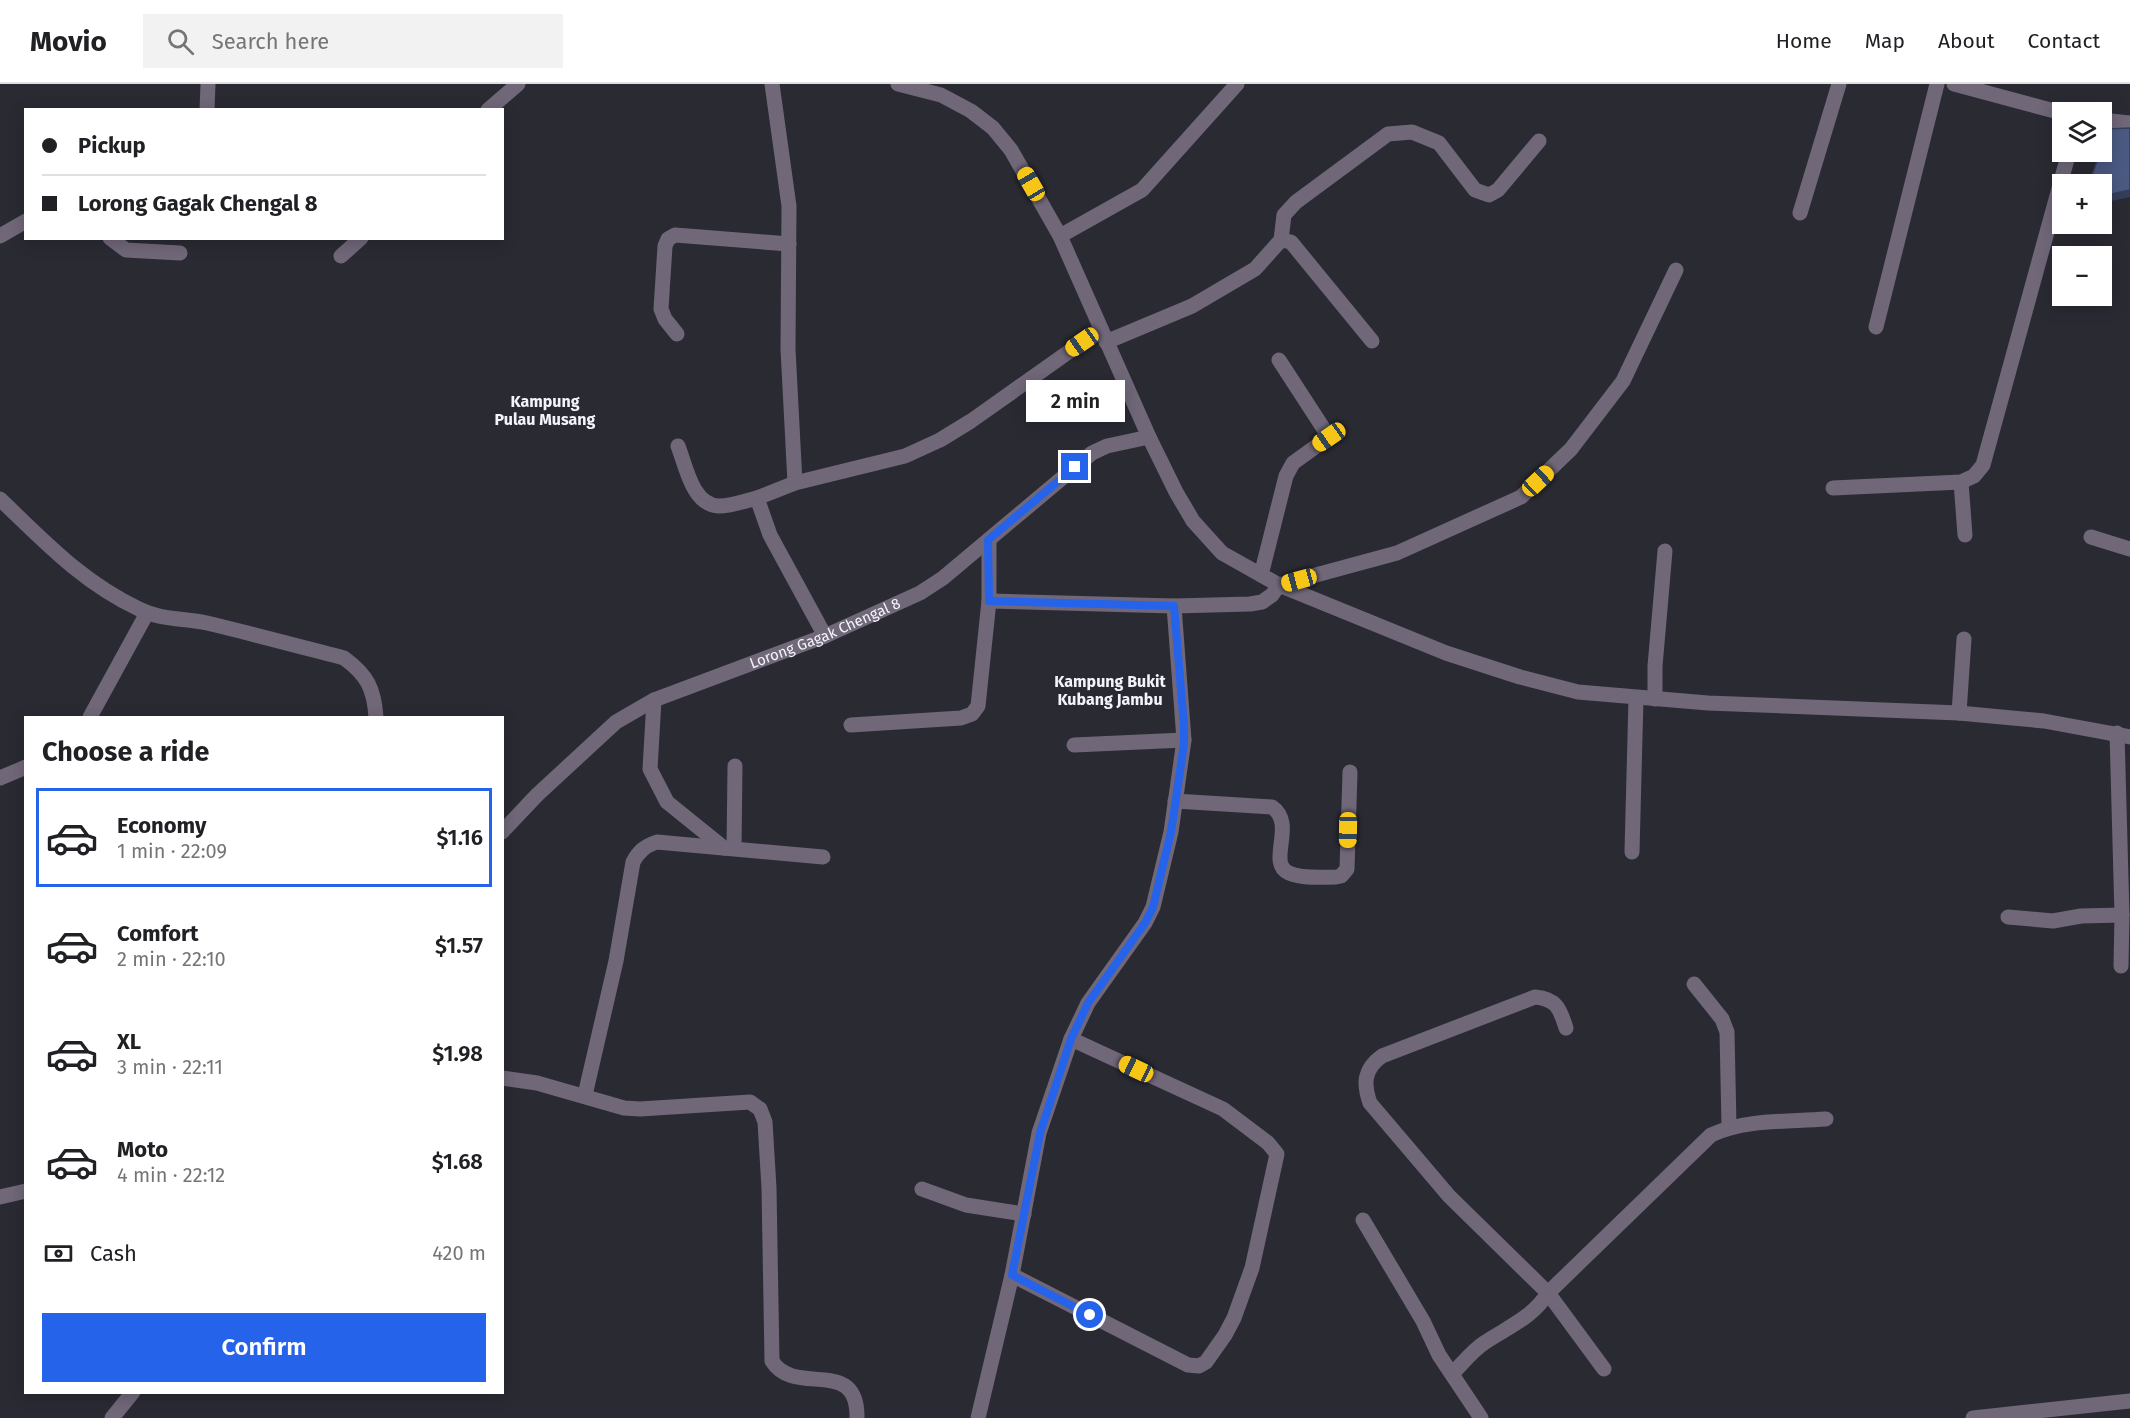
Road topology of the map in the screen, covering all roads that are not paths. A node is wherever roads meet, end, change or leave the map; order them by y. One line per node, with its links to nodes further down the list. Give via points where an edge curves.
1 (208, 84): 9 (street)
2 (518, 84): 10 (street)
3 (772, 84): 23 (street, via 787,189)
4 (898, 84): 19 (street, via 941,95 993,128 1011,150)
5 (1237, 84): 19 (street, via 1142,190)
6 (1839, 84): 16 (street)
7 (1938, 84): 27 (street)
8 (1954, 84): 11 (street)
9 (207, 108)
10 (490, 108)
11 (2052, 110)
12 (2112, 121): 13 (street)
13 (2130, 123)
14 (1539, 141): 22 (street, via 1498,190 1489,195 1475,190 1438,143 1412,132 1388,134 1296,202 1284,215)
15 (2065, 162): 34 (street, via 1983,465 1974,476)
16 (1800, 213)
17 (24, 222): 18 (street)
18 (0, 236)
19 (1060, 236): 29 (street)
20 (112, 240): 24 (street, via 126,250)
21 (359, 240): 25 (street)
22 (1281, 240): 29 (street, via 1255,269 1192,306); 30 (street, via 1291,242)
23 (789, 244): 28 (street, via 675,235 668,238 661,309); 35 (street, via 788,348)
24 (180, 252)
25 (341, 256)
26 (1676, 270): 45 (street, via 1623,381 1571,449 1521,497 1397,553)
27 (1876, 327)
28 (677, 334)
29 (1104, 336): 32 (street); 35 (street, via 940,440 905,456)
30 (1372, 340)
31 (1279, 360): 44 (street, via 1329,437 1293,463 1286,476)
32 (1149, 437): 41 (street, Lorong Gagak Chengal 8, via 1092,453); 44 (street, via 1193,522 1222,553)
33 (678, 446): 37 (street, via 695,492 704,500 724,506)
34 (1961, 482): 36 (street); 39 (street)
35 (795, 483): 37 (street)
36 (1833, 488)
37 (757, 498): 49 (street, via 770,535)
38 (0, 499): 48 (street, via 86,579)
39 (1965, 536)
40 (2091, 537): 42 (street)
41 (988, 540): 46 (street); 49 (street, Lorong Gagak Chengal 8, via 920,593)
42 (2130, 549)
43 (1665, 551): 52 (street)
44 (1261, 575): 45 (street)
45 (1279, 585): 47 (street, via 1262,602); 51 (street, via 1446,653 1520,677 1578,692)
46 (989, 601): 47 (street); 57 (street, via 978,706 972,714 961,718)
47 (1174, 606): 59 (street)
48 (147, 613): 55 (street); 56 (street, via 344,658 368,682)
49 (825, 636): 53 (street, Lorong Gagak Chengal 8)
50 (1964, 639): 54 (street)
51 (1636, 698): 52 (street); 68 (street)
52 (1655, 699): 54 (street)
53 (654, 700): 66 (street, Lorong Gagak Chengal 8, via 616,722); 67 (street, via 650,769 667,802)
54 (1959, 713): 58 (street, via 2044,721)
55 (91, 716)
56 (376, 716)
57 (851, 724)
58 (2124, 735): 70 (street)
59 (1184, 740): 60 (street); 65 (street)
60 (1074, 745)
61 (735, 766): 67 (street)
62 (24, 768): 64 (street)
63 (1350, 772): 65 (street, via 1347,868 1336,877 1296,875 1282,868 1282,819 1272,807)
64 (0, 778)
65 (1175, 801): 75 (street, via 1153,907 1088,1003)
66 (504, 830)
67 (729, 848): 69 (street); 77 (street, via 657,842 638,852)
68 (1632, 852)
69 (823, 856)
70 (2122, 915): 71 (street, via 2053,921); 72 (street)
71 (2008, 917)
72 (2121, 966)
73 (1694, 984): 79 (street, via 1722,1019 1727,1032)
74 (1566, 1028): 86 (street, via 1560,1009 1553,1002 1535,997 1382,1056 1372,1063 1366,1076 1370,1103 1449,1196)
75 (1071, 1039): 83 (street, via 1040,1133); 85 (street, via 1223,1109 1273,1148 1277,1154 1252,1268 1225,1335 1199,1366 1188,1365)
76 (504, 1078): 77 (street)
77 (585, 1095): 92 (street, via 624,1108 750,1102 760,1109 765,1122 769,1188 772,1361 786,1375 844,1385 858,1405)
78 (1826, 1119): 79 (street)
79 (1729, 1127): 86 (street, via 1711,1135)
80 (922, 1190): 83 (street, via 966,1205)
81 (24, 1191): 82 (street)
82 (0, 1197)
83 (1024, 1214): 85 (street)
84 (1363, 1220): 88 (street)
85 (1012, 1275): 93 (street)
86 (1548, 1293): 87 (street); 88 (street, via 1525,1319 1484,1343)
87 (1604, 1369)
88 (1453, 1373): 94 (street)
89 (131, 1394): 91 (street)
90 (2130, 1401): 95 (street)
91 (112, 1418)
92 (857, 1418)
93 (978, 1418)
94 (1481, 1418)
95 (1973, 1418)

